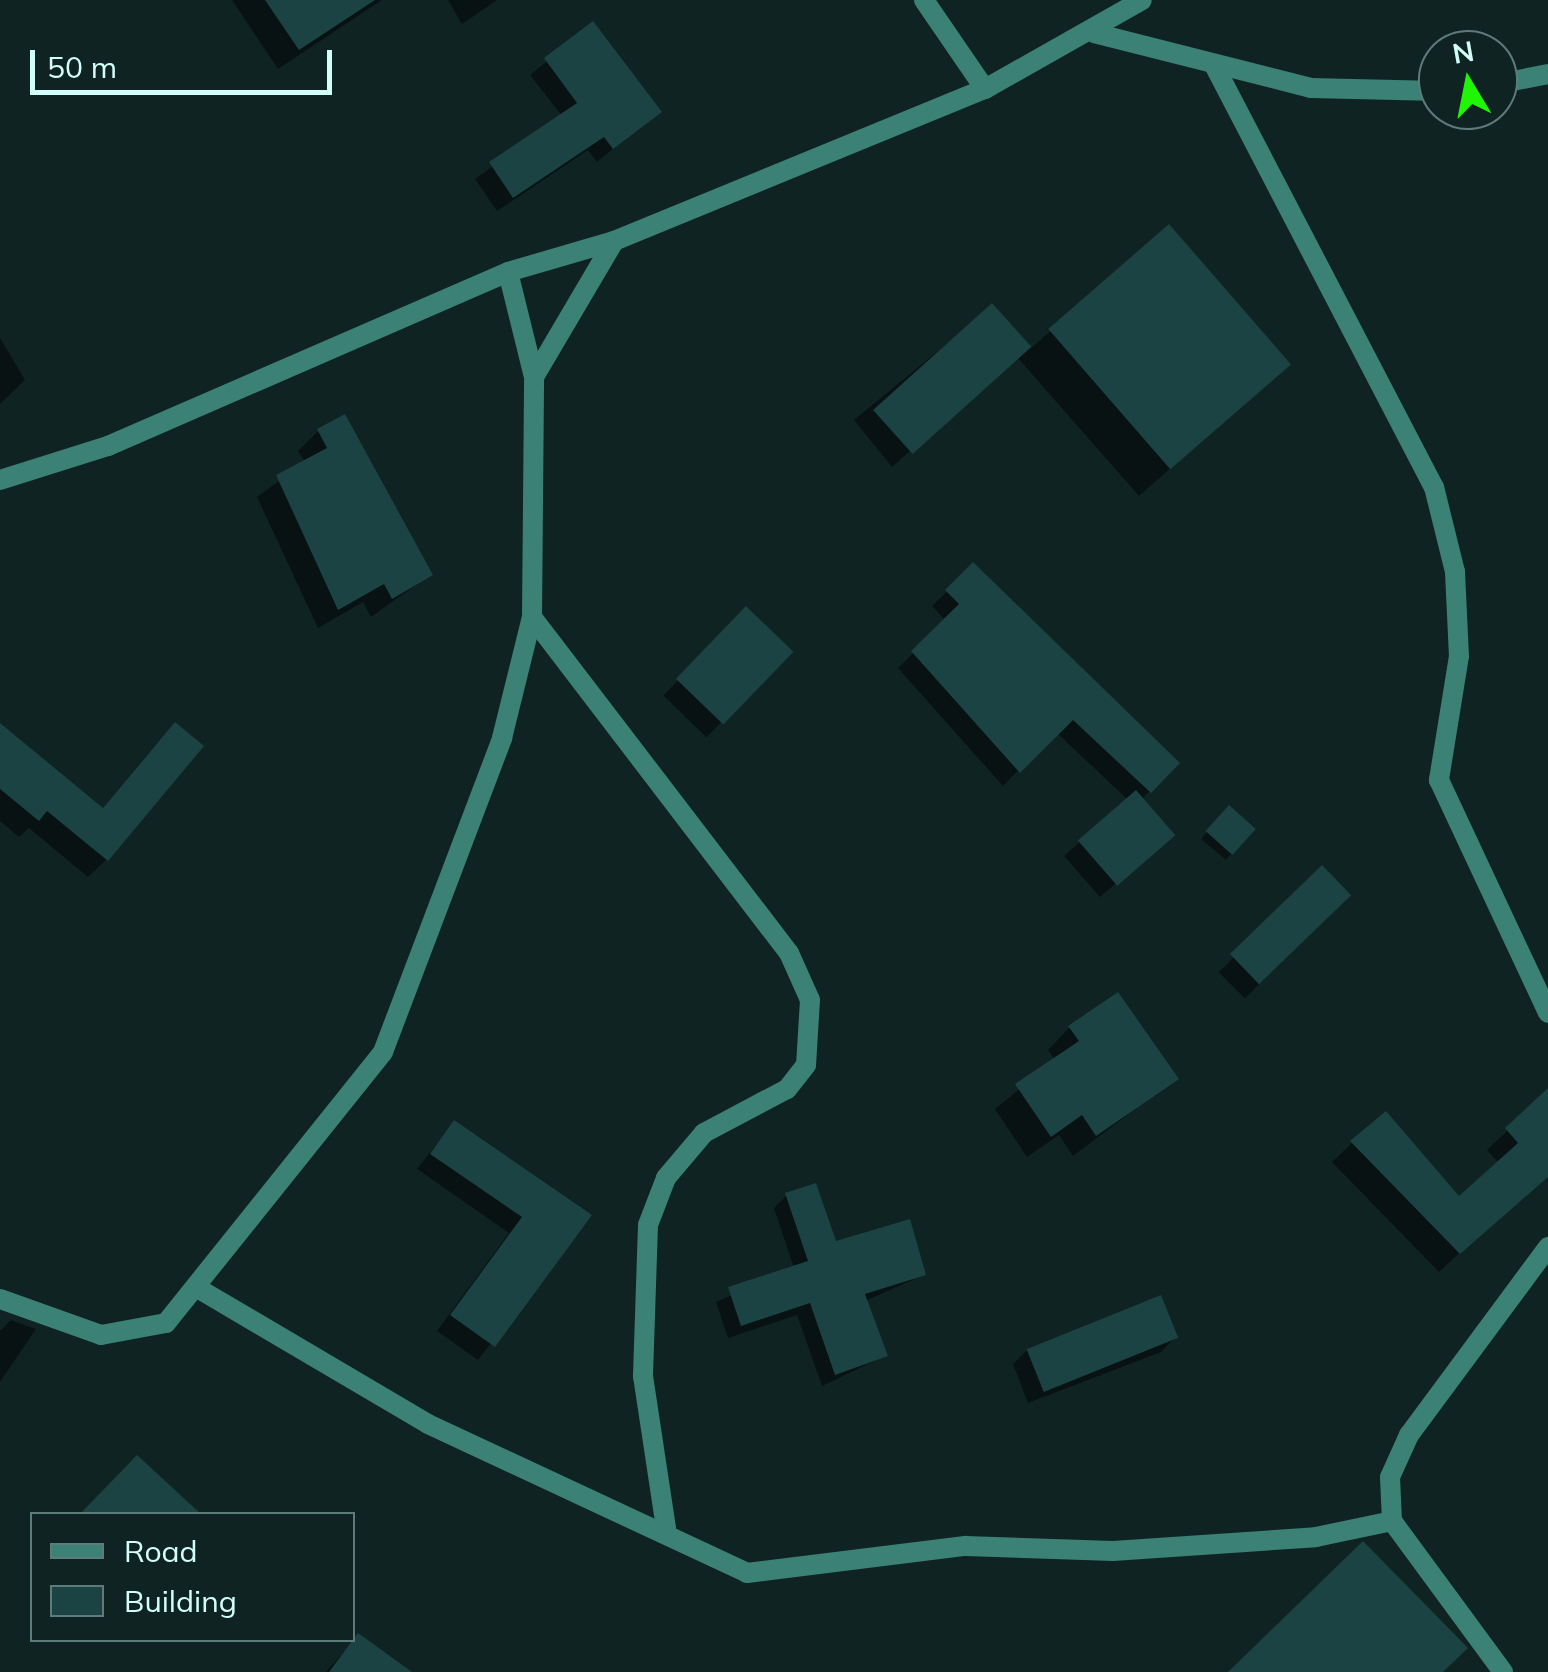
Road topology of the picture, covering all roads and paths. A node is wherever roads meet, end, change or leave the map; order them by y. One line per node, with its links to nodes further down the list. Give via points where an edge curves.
1 (924, 0): 7 (street)
2 (1142, 0): 3 (street)
3 (1094, 33): 4 (street); 7 (street)
4 (1214, 65): 8 (street, via 1311,88); 14 (street, via 1434,488 1455,572 1459,656 1439,780)
5 (1548, 74): 6 (street)
6 (1518, 80)
7 (985, 88): 9 (street)
8 (1418, 91)
9 (614, 241): 10 (street); 11 (street)
10 (508, 272): 11 (street); 12 (street, via 108,446)
11 (534, 377): 13 (street)
12 (0, 480)
13 (532, 617): 16 (street, via 502,738 384,1052); 19 (street, via 777,937 810,1000 806,1065 786,1090 704,1133 666,1178 648,1224 643,1376)
14 (1548, 1013)
15 (1548, 1247): 18 (street, via 1409,1435 1390,1477)
16 (199, 1289): 17 (street, via 166,1323 136,1334 102,1334); 19 (street, via 428,1424)
17 (0, 1299)
18 (1392, 1521): 19 (street, via 1316,1537 1113,1551 965,1546 747,1572); 20 (street)
19 (666, 1528)
20 (1503, 1672)

